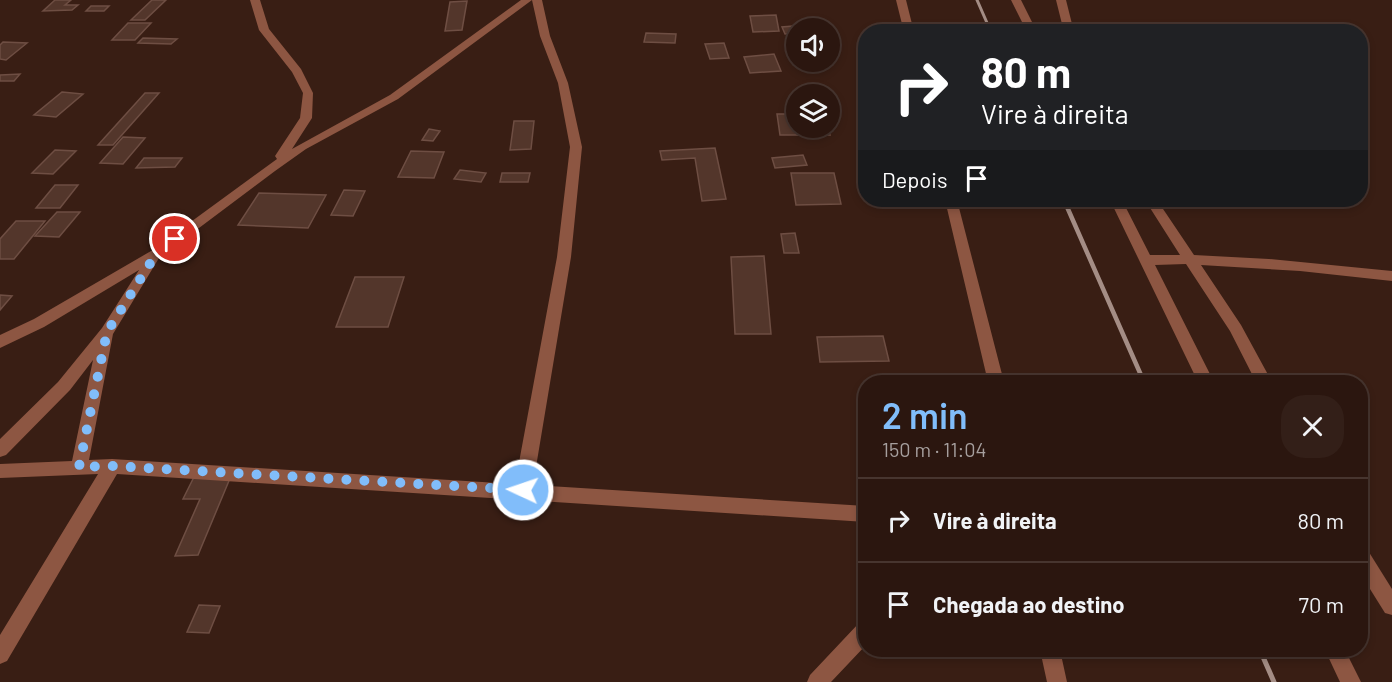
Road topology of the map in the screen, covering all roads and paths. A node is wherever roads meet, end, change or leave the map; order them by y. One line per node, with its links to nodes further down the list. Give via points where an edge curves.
1 (255, 0): 10 (street, via 264,30 297,71 308,93 306,118)
2 (527, 0): 10 (street, via 394,97)
3 (537, 0): 27 (street, via 539,17 563,82 576,147 564,257)
4 (901, 0): 7 (street)
5 (1016, 0): 8 (street)
6 (1061, 0): 9 (street)
7 (907, 24)
8 (1028, 24)
9 (1066, 24)
10 (271, 168): 14 (street)
11 (953, 207): 20 (street)
12 (1120, 207): 16 (street)
13 (1155, 207): 15 (street)
14 (156, 254): 18 (street); 19 (street)
15 (1188, 258): 16 (street); 17 (street); 22 (street, via 1236,329)
16 (1146, 260): 21 (street)
17 (1392, 276)
18 (107, 332): 23 (street, via 64,386); 25 (street)
19 (0, 342)
20 (994, 375)
21 (1203, 375)
22 (1260, 375)
23 (0, 450)
24 (112, 466): 25 (street); 27 (street); 32 (street)
25 (79, 467): 26 (street)
26 (0, 471)
27 (523, 490): 28 (street)
28 (858, 513)
29 (1368, 568): 30 (street)
30 (1392, 606)
31 (858, 638): 35 (street)
32 (0, 654)
33 (1052, 657): 36 (street)
34 (1338, 657): 37 (street)
35 (817, 682)
36 (1057, 682)
37 (1351, 682)

